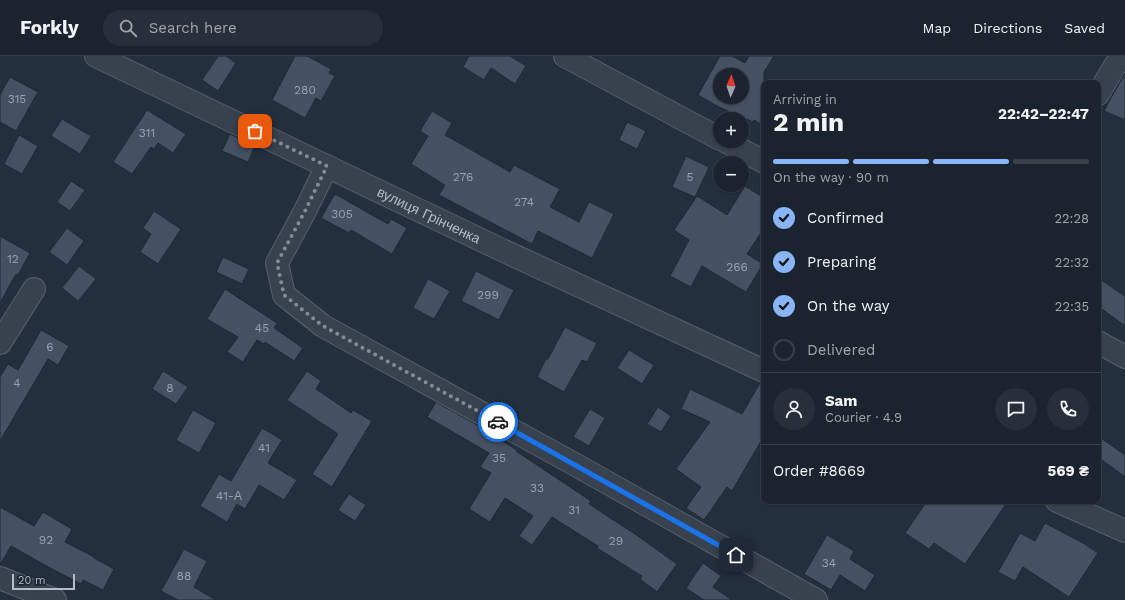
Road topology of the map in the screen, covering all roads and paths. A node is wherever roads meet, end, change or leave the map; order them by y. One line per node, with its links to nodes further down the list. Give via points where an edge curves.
1 (96, 56): 8 (street, вулиця Грінченка)
2 (565, 56): 5 (street)
3 (1121, 56): 4 (street)
4 (1101, 89)
5 (713, 135)
6 (738, 148): 7 (street)
7 (761, 160)
8 (327, 166): 13 (street, вулиця Грінченка); 18 (street, via 277,263 284,295 323,326)
9 (34, 289): 10 (street)
10 (0, 343)
11 (1101, 344): 12 (street)
12 (1125, 357)
13 (761, 371)
14 (1064, 504): 15 (street)
15 (1125, 531)
16 (0, 578): 17 (street)
17 (55, 600)
18 (816, 600)

